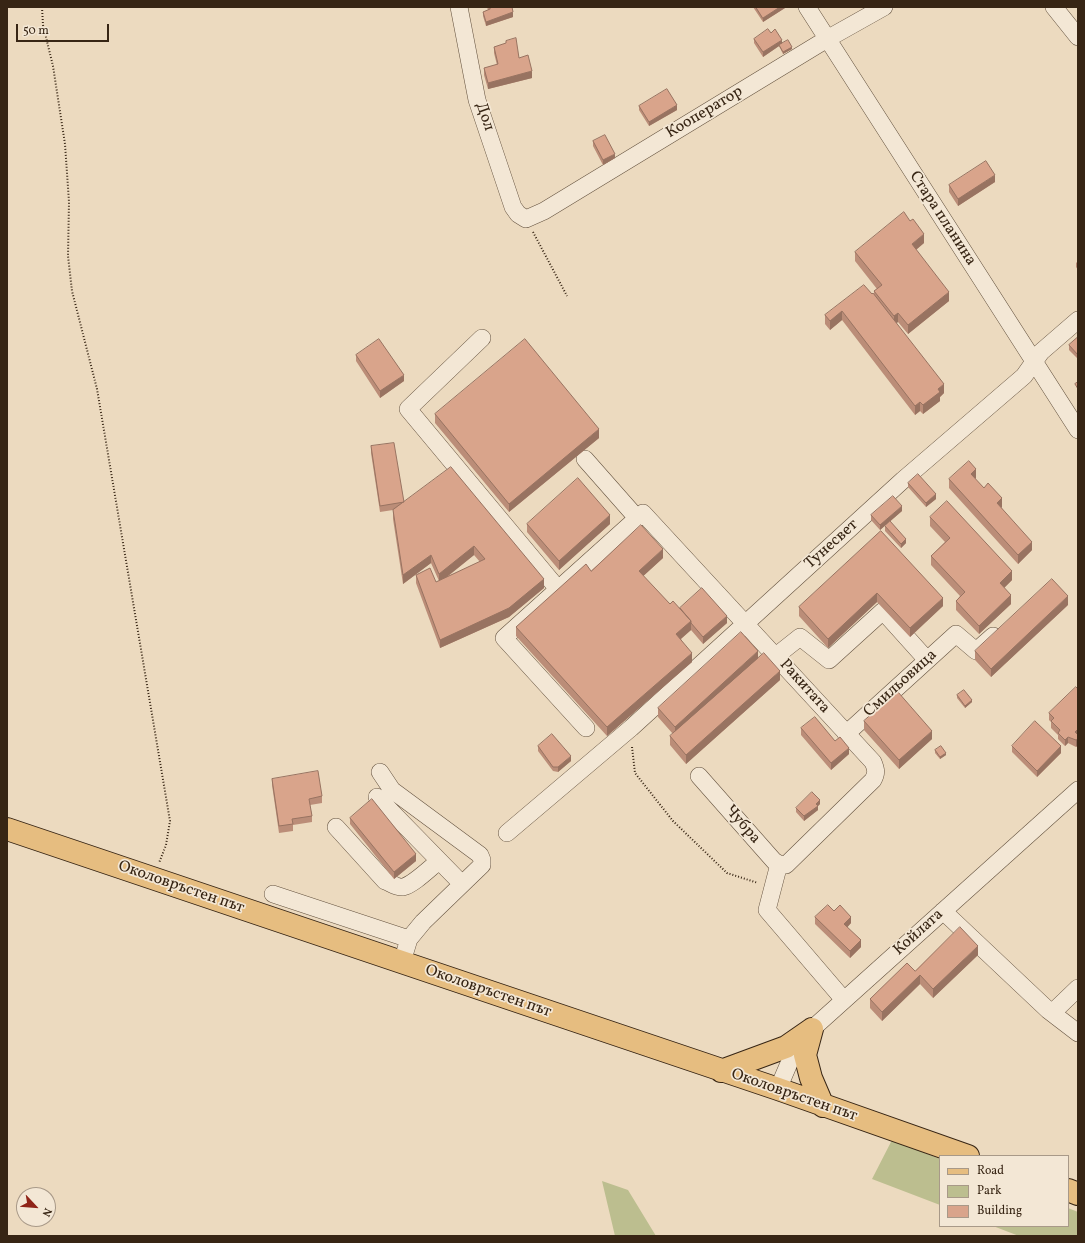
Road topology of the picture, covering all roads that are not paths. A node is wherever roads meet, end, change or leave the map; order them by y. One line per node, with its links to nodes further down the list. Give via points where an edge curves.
1 (459, 7): 7 (street, Дол, via 477,100 513,207)
2 (807, 7): 6 (street, Стара планина)
3 (884, 7): 6 (street, Кооператор)
4 (1054, 7): 5 (street)
5 (1078, 37)
6 (827, 39): 7 (street, Кооператор, via 544,211); 10 (street, Стара планина)
7 (526, 219)
8 (1078, 320): 10 (street, Тунесвет, via 1052,342)
9 (482, 338): 14 (street, via 408,409)
10 (1034, 362): 11 (street, Стара планина); 15 (street, Тунесвет, via 1024,376 903,480)
11 (1078, 430)
12 (585, 459): 13 (street, Ракитата)
13 (640, 516): 14 (street); 15 (street, Ракитата)
14 (558, 589): 19 (street, via 504,638)
15 (746, 623): 17 (street, Ракитата); 27 (street, Тунесвет, via 631,728)
16 (1004, 625): 18 (street, Смильовица, via 976,651 956,634)
17 (776, 656): 18 (street, via 800,637 829,660 883,611); 20 (street, Ракитата)
18 (927, 660): 20 (street, Смильовица)
19 (586, 728)
20 (846, 734): 29 (street, Ракитата, via 873,762 876,775)
21 (380, 772): 30 (street, via 392,790 480,855 482,865)
22 (700, 776): 29 (street, Чубра, via 774,861)
23 (1078, 790): 32 (street, Койлата)
24 (377, 797): 28 (street)
25 (336, 827): 28 (street, via 385,880 394,885 403,887 411,883)
26 (7, 829): 34 (main road, Околовръстен път)
27 (507, 833)
28 (439, 861): 30 (street)
29 (784, 863): 36 (street, via 767,910)
30 (462, 884): 33 (street)
31 (273, 894): 33 (street)
32 (943, 911): 36 (street, Койлата); 37 (street)
33 (409, 939): 34 (street)
34 (402, 962): 40 (main road, Околовръстен път)
35 (1078, 988): 37 (street)
36 (844, 1000): 38 (street, Койлата)
37 (1052, 1013): 39 (street)
38 (812, 1029): 40 (main road, via 786,1048); 41 (street, Койлата, via 793,1054); 42 (main road, via 805,1055)
39 (1078, 1033)
40 (721, 1070): 41 (main road, Околовръстен път)
41 (778, 1089): 42 (main road, Околовръстен път)
42 (823, 1106): 43 (main road, Околовръстен път)
43 (965, 1155)

